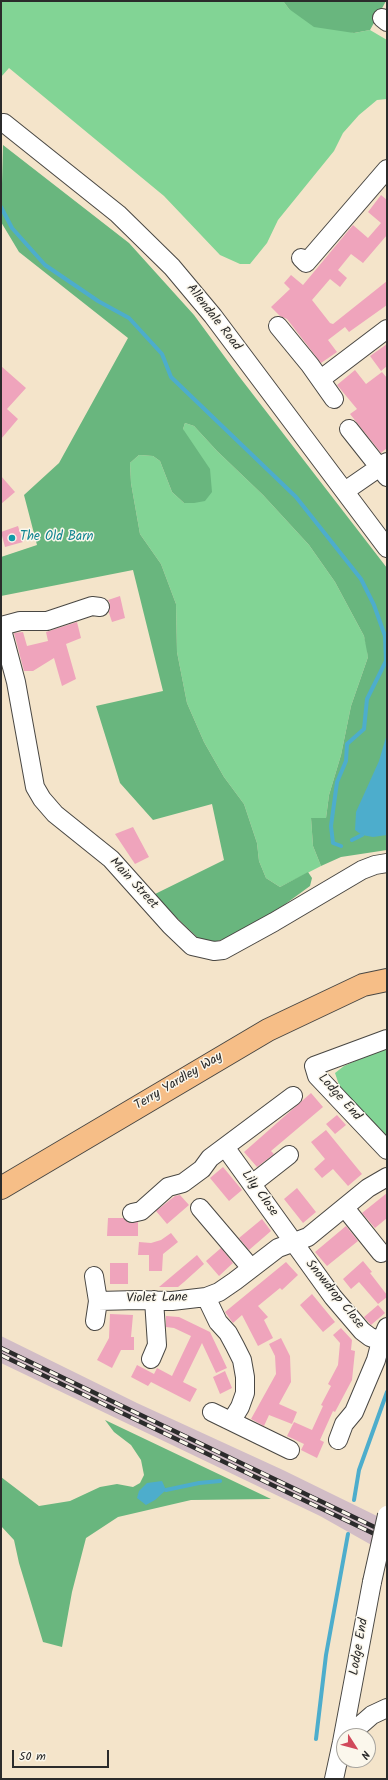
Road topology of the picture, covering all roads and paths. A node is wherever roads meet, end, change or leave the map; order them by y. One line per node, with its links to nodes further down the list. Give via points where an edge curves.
1 (2, 122): 10 (street, Allendale Road, via 118,214 172,267 213,316)
2 (385, 177): 3 (street, via 367,193 306,263)
3 (301, 258)
4 (278, 326): 6 (street)
5 (387, 329): 6 (street)
6 (320, 379): 7 (street)
7 (334, 399)
8 (349, 429): 9 (street)
9 (384, 469): 10 (street)
10 (345, 491): 11 (street, Allendale Road)
11 (387, 548)
12 (100, 607): 13 (street, via 92,606 47,621 20,621)
13 (1, 626): 14 (street, Main Street, via 16,682 34,787 55,814 111,860 192,946 214,952 223,950 362,870)
14 (387, 863)
15 (387, 967): 17 (main road, Terry Yardley Way)
16 (387, 980): 17 (main road, Terry Yardley Way)
17 (363, 985): 25 (main road, Terry Yardley Way, via 268,1030)
18 (387, 1039): 21 (street, Lodge End, via 314,1066 317,1076)
19 (293, 1096): 20 (street)
20 (225, 1147): 24 (street, Lily Close); 28 (street, via 183,1183 168,1187 141,1211)
21 (387, 1150)
22 (289, 1154): 24 (street)
23 (387, 1177): 27 (street, Violet Lane, via 368,1188)
24 (252, 1184): 29 (street, Lily Close)
25 (1, 1188)
26 (200, 1208): 31 (street)
27 (345, 1208): 29 (street, Violet Lane, via 308,1236); 30 (street)
28 (132, 1213)
29 (294, 1241): 31 (street, Violet Lane, via 278,1248); 37 (street, Snowdrop Close, via 333,1297 362,1331 370,1337)
30 (381, 1253)
31 (251, 1268): 33 (street, Violet Lane, via 219,1292)
32 (94, 1276): 35 (street)
33 (206, 1297): 34 (street, Violet Lane, via 172,1301); 40 (street, via 242,1360 246,1377)
34 (154, 1300): 35 (street, Violet Lane); 38 (street, via 157,1345)
35 (98, 1301): 36 (street)
36 (95, 1321)
37 (384, 1334): 41 (street, Snowdrop Close, via 354,1412 344,1424)
38 (151, 1359)
39 (212, 1412): 40 (street)
40 (239, 1424): 42 (street)
41 (338, 1440)
42 (290, 1450)
43 (387, 1515): 45 (street, Lodge End, bridge, via 372,1582)
44 (387, 1708): 46 (street)
45 (347, 1728)
46 (358, 1728)
47 (337, 1768): 48 (street, Lodge End)
48 (334, 1779)

